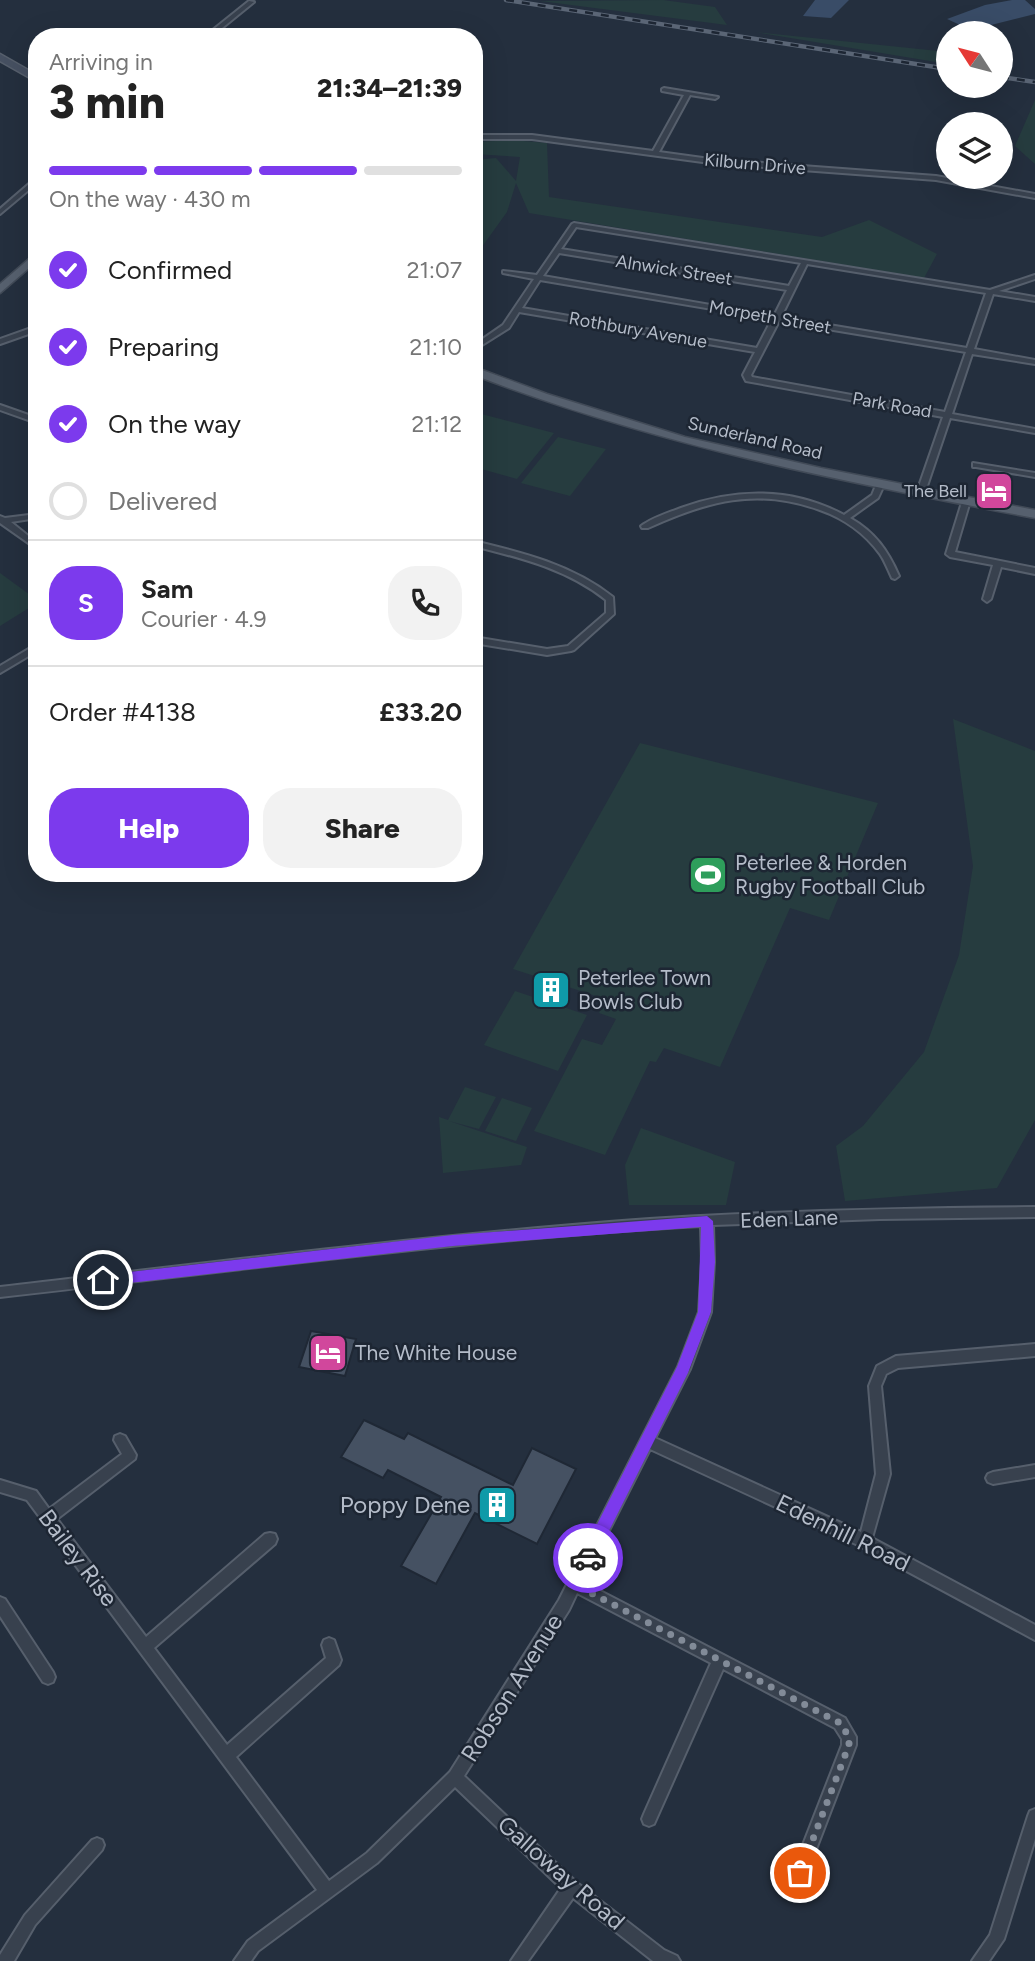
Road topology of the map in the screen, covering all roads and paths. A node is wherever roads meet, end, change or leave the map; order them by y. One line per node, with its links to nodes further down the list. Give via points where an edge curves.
1 (251, 2): 2 (street)
2 (218, 28)
3 (0, 57): 4 (main road)
4 (28, 74)
5 (664, 90): 6 (street)
6 (688, 93): 7 (street); 9 (street)
7 (715, 97)
8 (483, 137): 9 (street, Kilburn Drive, via 533,137)
9 (655, 154): 11 (street, Kilburn Drive, via 936,178)
10 (28, 187): 12 (street)
11 (1035, 196)
12 (0, 212)
13 (556, 250): 14 (street, via 574,225); 18 (street); 19 (street, Alnwick Street)
14 (805, 262): 19 (street); 21 (street)
15 (28, 264): 20 (main road)
16 (505, 272): 18 (street, Morpeth Street)
17 (1035, 277): 21 (street)
18 (538, 278): 23 (street); 24 (street, Morpeth Street)
19 (792, 289): 24 (street)
20 (0, 290)
21 (990, 292): 22 (street); 29 (street)
22 (1035, 299)
23 (517, 309): 27 (street, via 506,326); 28 (street, Rothbury Avenue)
24 (778, 319): 28 (street); 29 (street, Morpeth Street)
25 (27, 331): 26 (street)
26 (0, 342)
27 (483, 342)
28 (759, 351): 33 (street, Park Road, via 749,379)
29 (969, 351): 30 (street, Morpeth Street); 33 (street)
30 (1035, 362)
31 (483, 375): 38 (main road, Sunderland Road, via 553,402 722,452)
32 (0, 407): 34 (street)
33 (947, 415): 35 (street, Park Road); 39 (street)
34 (28, 418)
35 (1035, 431)
36 (976, 465): 37 (street)
37 (1035, 475)
38 (880, 485): 39 (main road, Sunderland Road); 43 (street, via 875,496)
39 (921, 492): 40 (main road, Sunderland Road)
40 (966, 501): 41 (main road, Sunderland Road); 48 (street, via 950,554)
41 (1035, 514)
42 (28, 517): 44 (street)
43 (848, 517): 45 (street, via 795,499 739,495 690,505); 50 (street, via 891,559)
44 (2, 519): 46 (street)
45 (645, 526)
46 (28, 540)
47 (483, 545): 52 (street, via 558,566 610,599 610,614 572,648 547,652)
48 (998, 563): 49 (street); 51 (street)
49 (1035, 570)
50 (895, 576)
51 (987, 599)
52 (483, 641)
53 (28, 653): 54 (street)
54 (0, 670)
55 (1035, 1213): 56 (street, Eden Lane)
56 (707, 1221): 57 (street, Eden Lane, via 453,1241); 60 (street, Robson Avenue, via 705,1312 684,1369)
57 (0, 1292)
58 (1035, 1350): 66 (street, via 896,1362 881,1370 875,1386 883,1474)
59 (120, 1440): 64 (street, via 130,1455)
60 (647, 1441): 66 (street, Edenhill Road); 67 (street, Robson Avenue)
61 (1035, 1471): 62 (street)
62 (993, 1478)
63 (0, 1486): 64 (street, Bailey Rise, via 31,1495)
64 (48, 1518): 71 (street, Bailey Rise)
65 (270, 1539): 71 (street)
66 (865, 1541): 69 (street, Edenhill Road)
67 (574, 1584): 72 (street); 75 (street, Robson Avenue)
68 (0, 1604): 73 (street)
69 (1035, 1633)
70 (329, 1645): 74 (street, via 334,1660)
71 (145, 1647): 74 (street, Bailey Rise)
72 (720, 1660): 77 (street); 79 (street, via 840,1723 849,1737)
73 (48, 1677)
74 (226, 1756): 81 (street, Bailey Rise)
75 (455, 1777): 80 (street, Galloway Road); 81 (street, Robson Avenue, via 372,1858)
76 (1035, 1816): 86 (street, via 996,1939)
77 (649, 1819)
78 (97, 1845): 82 (street, via 36,1912)
79 (800, 1873)
80 (571, 1887): 84 (street); 85 (street, Galloway Road, via 659,1956)
81 (327, 1891): 83 (street, Robson Avenue, via 253,1946)
82 (5, 1961)
83 (242, 1961)
84 (519, 1961)
85 (672, 1961)
86 (980, 1961)

